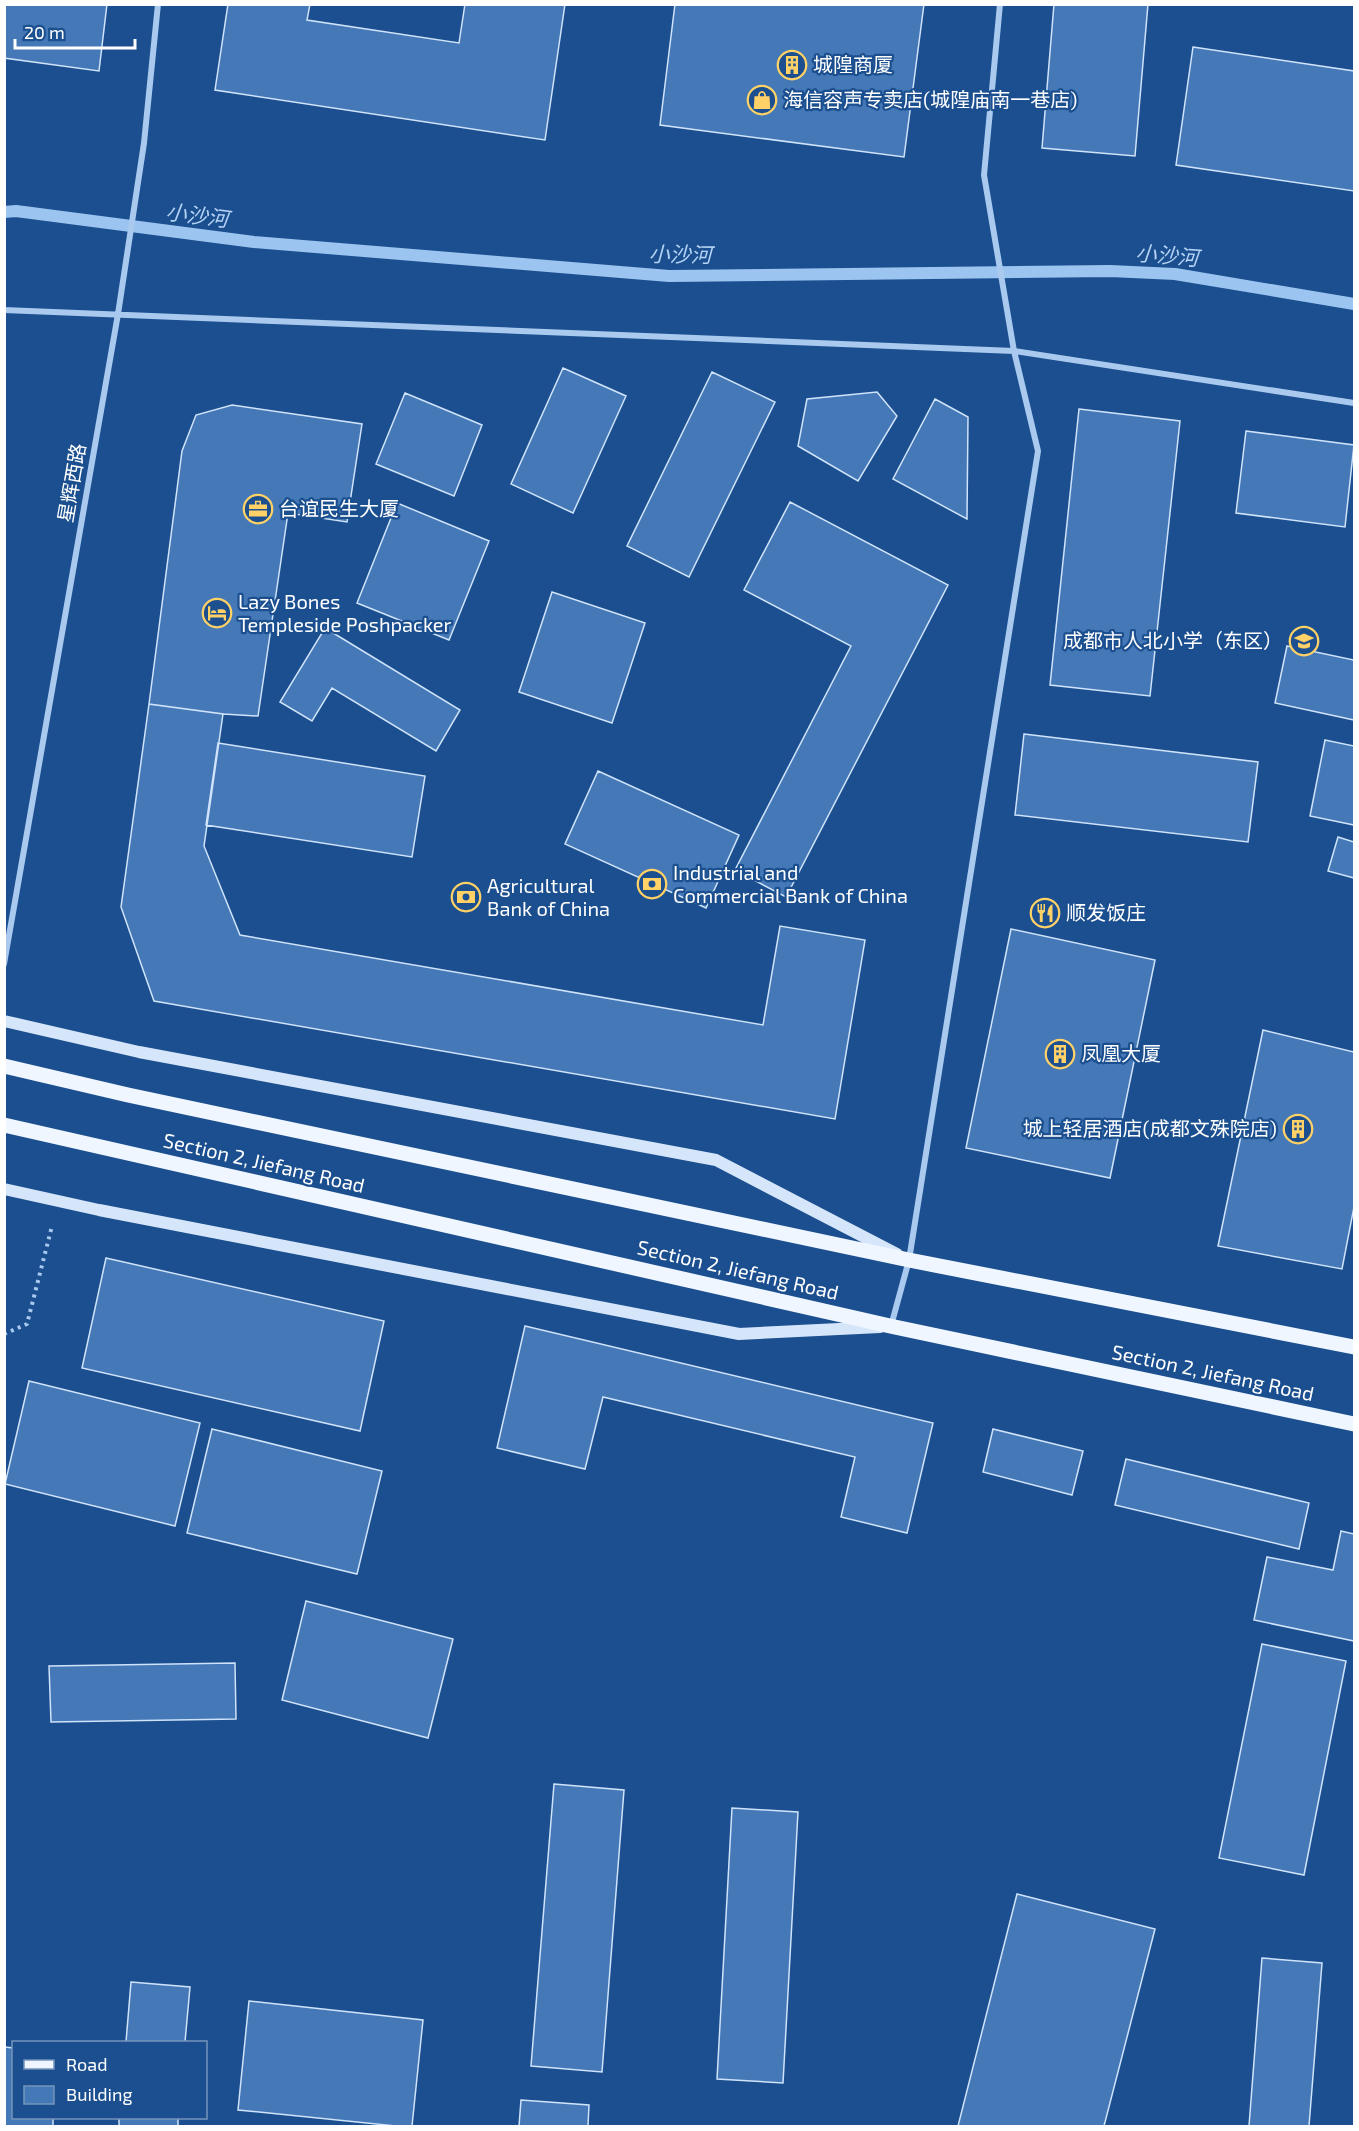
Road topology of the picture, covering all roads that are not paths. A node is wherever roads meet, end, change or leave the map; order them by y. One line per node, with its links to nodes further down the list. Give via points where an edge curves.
1 (158, 4): 4 (street, 星辉西路, via 144,143)
2 (1000, 4): 5 (street, via 984,174)
3 (4, 310): 4 (street)
4 (118, 314): 5 (street); 7 (street, 星辉西路)
5 (1014, 351): 6 (street); 13 (street, via 1038,451)
6 (1354, 403)
7 (6, 951): 8 (street, 星辉西路)
8 (4, 964)
9 (4, 1021): 13 (street, via 139,1052 716,1160)
10 (4, 1066): 13 (main road, Section 2, Jiefang Road)
11 (4, 1125): 14 (main road, Section 2, Jiefang Road)
12 (4, 1189): 14 (street, via 739,1334)
13 (909, 1260): 14 (street); 15 (main road, Section 2, Jiefang Road)
14 (891, 1326): 16 (main road, Section 2, Jiefang Road)
15 (1354, 1347)
16 (1354, 1424)

